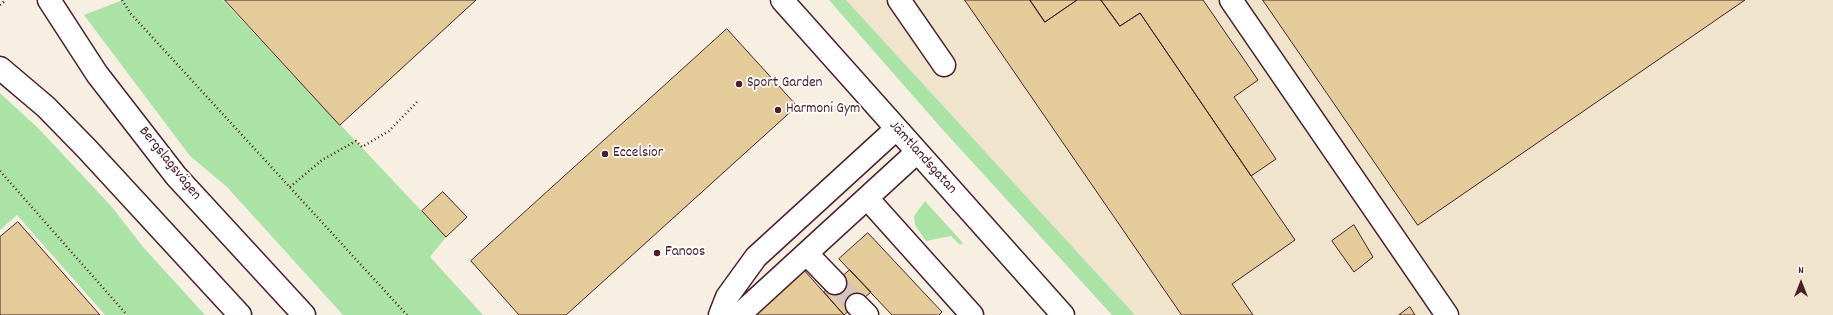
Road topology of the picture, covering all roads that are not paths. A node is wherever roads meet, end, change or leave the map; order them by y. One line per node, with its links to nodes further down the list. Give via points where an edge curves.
1 (782, 0): 7 (main road, Jämtlandsgatan)
2 (899, 0): 5 (main road)
3 (1231, 0): 18 (main road)
4 (55, 2): 13 (main road, Bergslagsvägen, via 97,74 176,176)
5 (944, 65)
6 (0, 68): 12 (main road, via 46,107)
7 (896, 129): 8 (main road, Jämtlandsgatan); 14 (main road, via 756,258 728,297)
8 (917, 152): 9 (main road); 17 (main road, Jämtlandsgatan)
9 (867, 198): 10 (main road); 16 (main road)
10 (807, 254): 11 (main road); 15 (main road)
11 (835, 283)
12 (240, 315)
13 (304, 315)
14 (720, 315)
15 (739, 315)
16 (972, 315)
17 (1063, 315)
18 (1447, 315)

